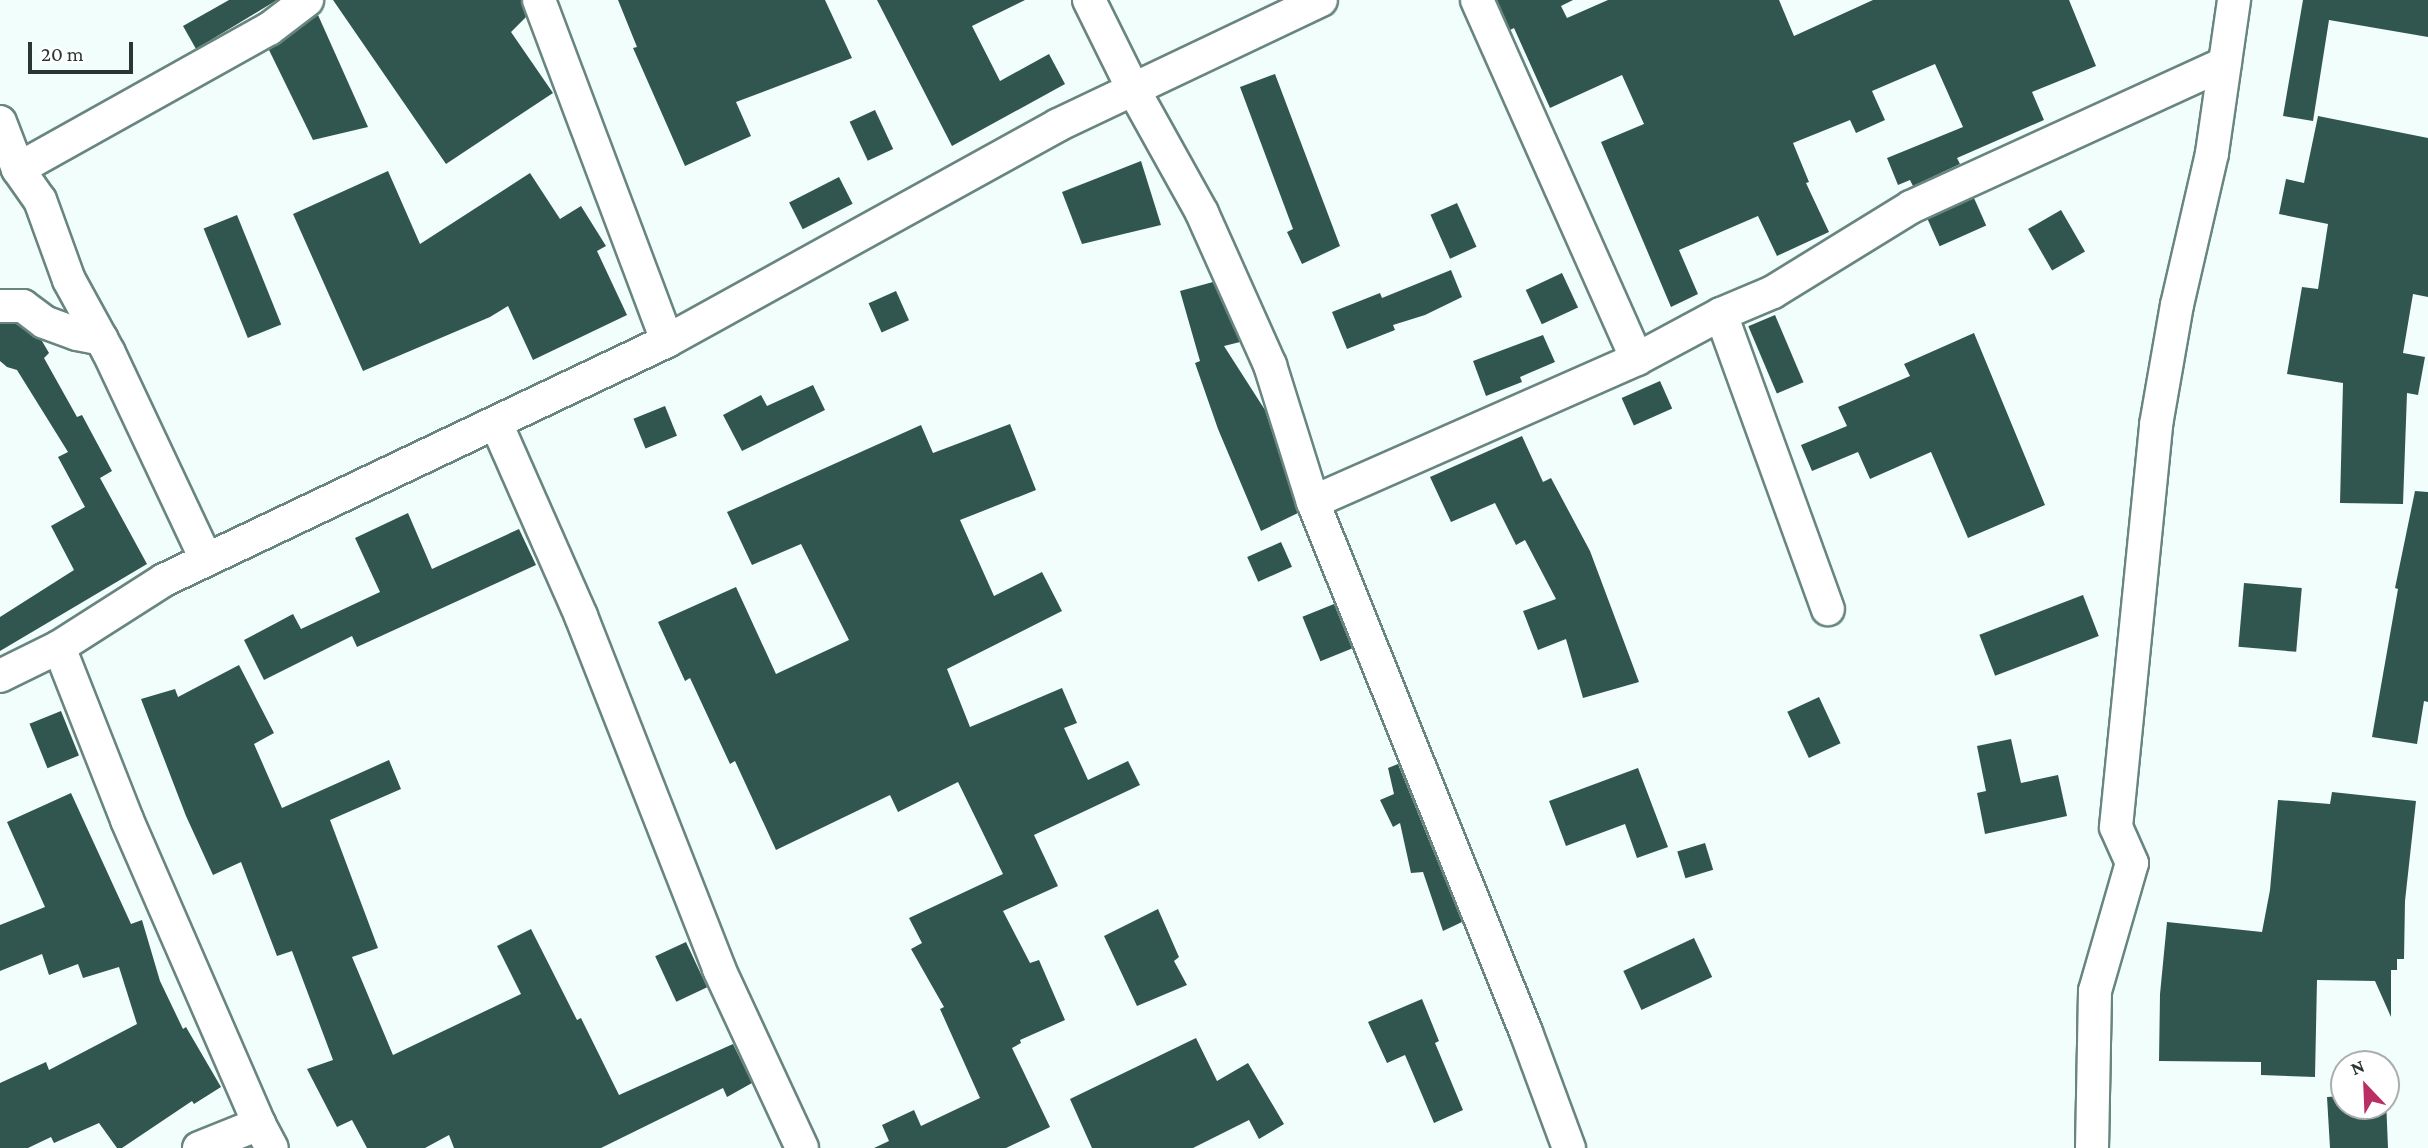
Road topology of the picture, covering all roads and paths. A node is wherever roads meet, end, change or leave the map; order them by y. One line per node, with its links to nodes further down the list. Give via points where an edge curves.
1 (307, 0): 10 (street, via 269,29)
2 (539, 0): 14 (street)
3 (1089, 0): 8 (street)
4 (1321, 0): 8 (street)
5 (1477, 0): 15 (street)
6 (2234, 0): 7 (street)
7 (2225, 64): 12 (street, via 1911,207 1773,292); 26 (street, via 2212,153 2177,305 2156,425 2116,827 2132,863 2095,991)
8 (1132, 87): 14 (street); 17 (street, via 1202,213 1270,365)
9 (0, 122): 10 (street)
10 (18, 169): 13 (street, via 40,200 69,280)
11 (0, 306): 13 (street, via 23,306 44,322)
12 (1721, 314): 15 (street); 19 (street)
13 (102, 339): 18 (street)
14 (667, 341): 16 (street)
15 (1637, 359): 17 (street)
16 (496, 423): 18 (street); 24 (street, via 581,616 719,969)
17 (1313, 502): 25 (street)
18 (206, 559): 20 (street, via 164,580)
19 (1828, 609)
20 (59, 647): 21 (street); 22 (street, via 127,820)
21 (0, 676)
22 (265, 1136): 23 (street)
23 (199, 1148)
24 (802, 1148)
25 (1569, 1148)
26 (2092, 1148)

